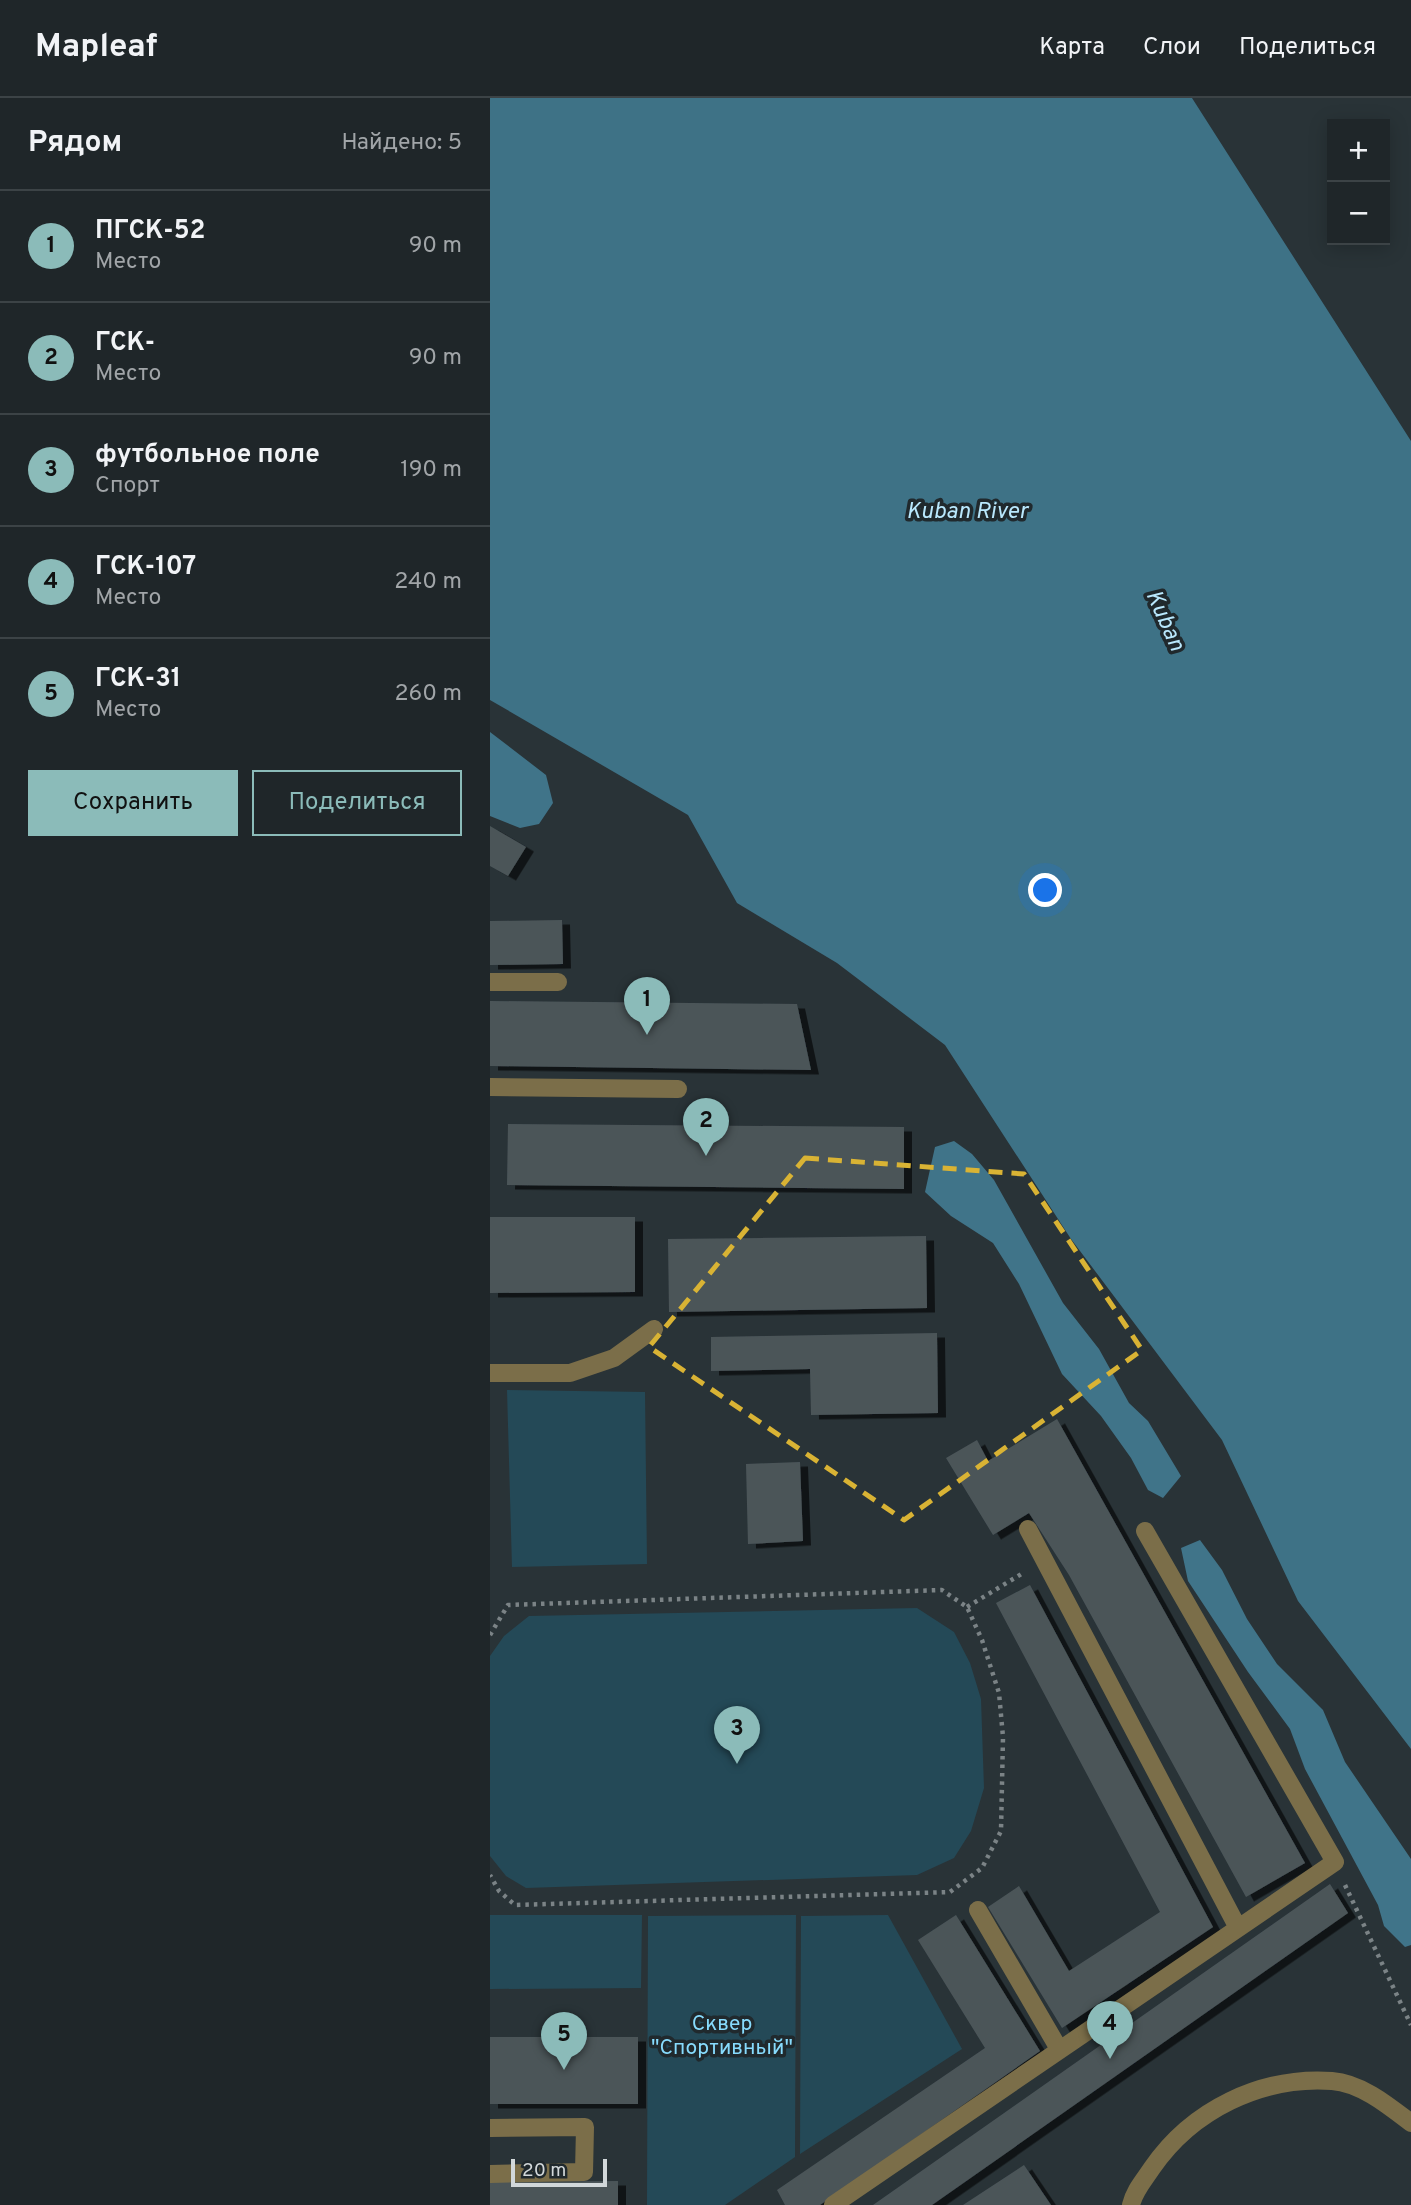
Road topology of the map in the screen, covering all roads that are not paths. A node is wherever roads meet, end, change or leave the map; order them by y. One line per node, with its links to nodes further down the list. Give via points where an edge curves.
1 (490, 982): 2 (lane)
2 (558, 982)
3 (490, 1087): 4 (lane)
4 (678, 1089)
5 (654, 1329): 6 (lane, via 614,1358 570,1373)
6 (490, 1373)
7 (1028, 1529): 10 (lane)
8 (1145, 1531): 10 (lane, via 1335,1862)
9 (978, 1910): 11 (lane)
10 (1238, 1928): 11 (lane)
11 (1059, 2049): 15 (lane)
12 (1411, 2123): 16 (lane, via 1377,2097 1333,2081 1278,2085 1236,2096 1193,2123 1158,2160)
13 (490, 2128): 14 (lane, via 585,2127 584,2172)
14 (490, 2174)
15 (833, 2205)
16 (1131, 2205)

